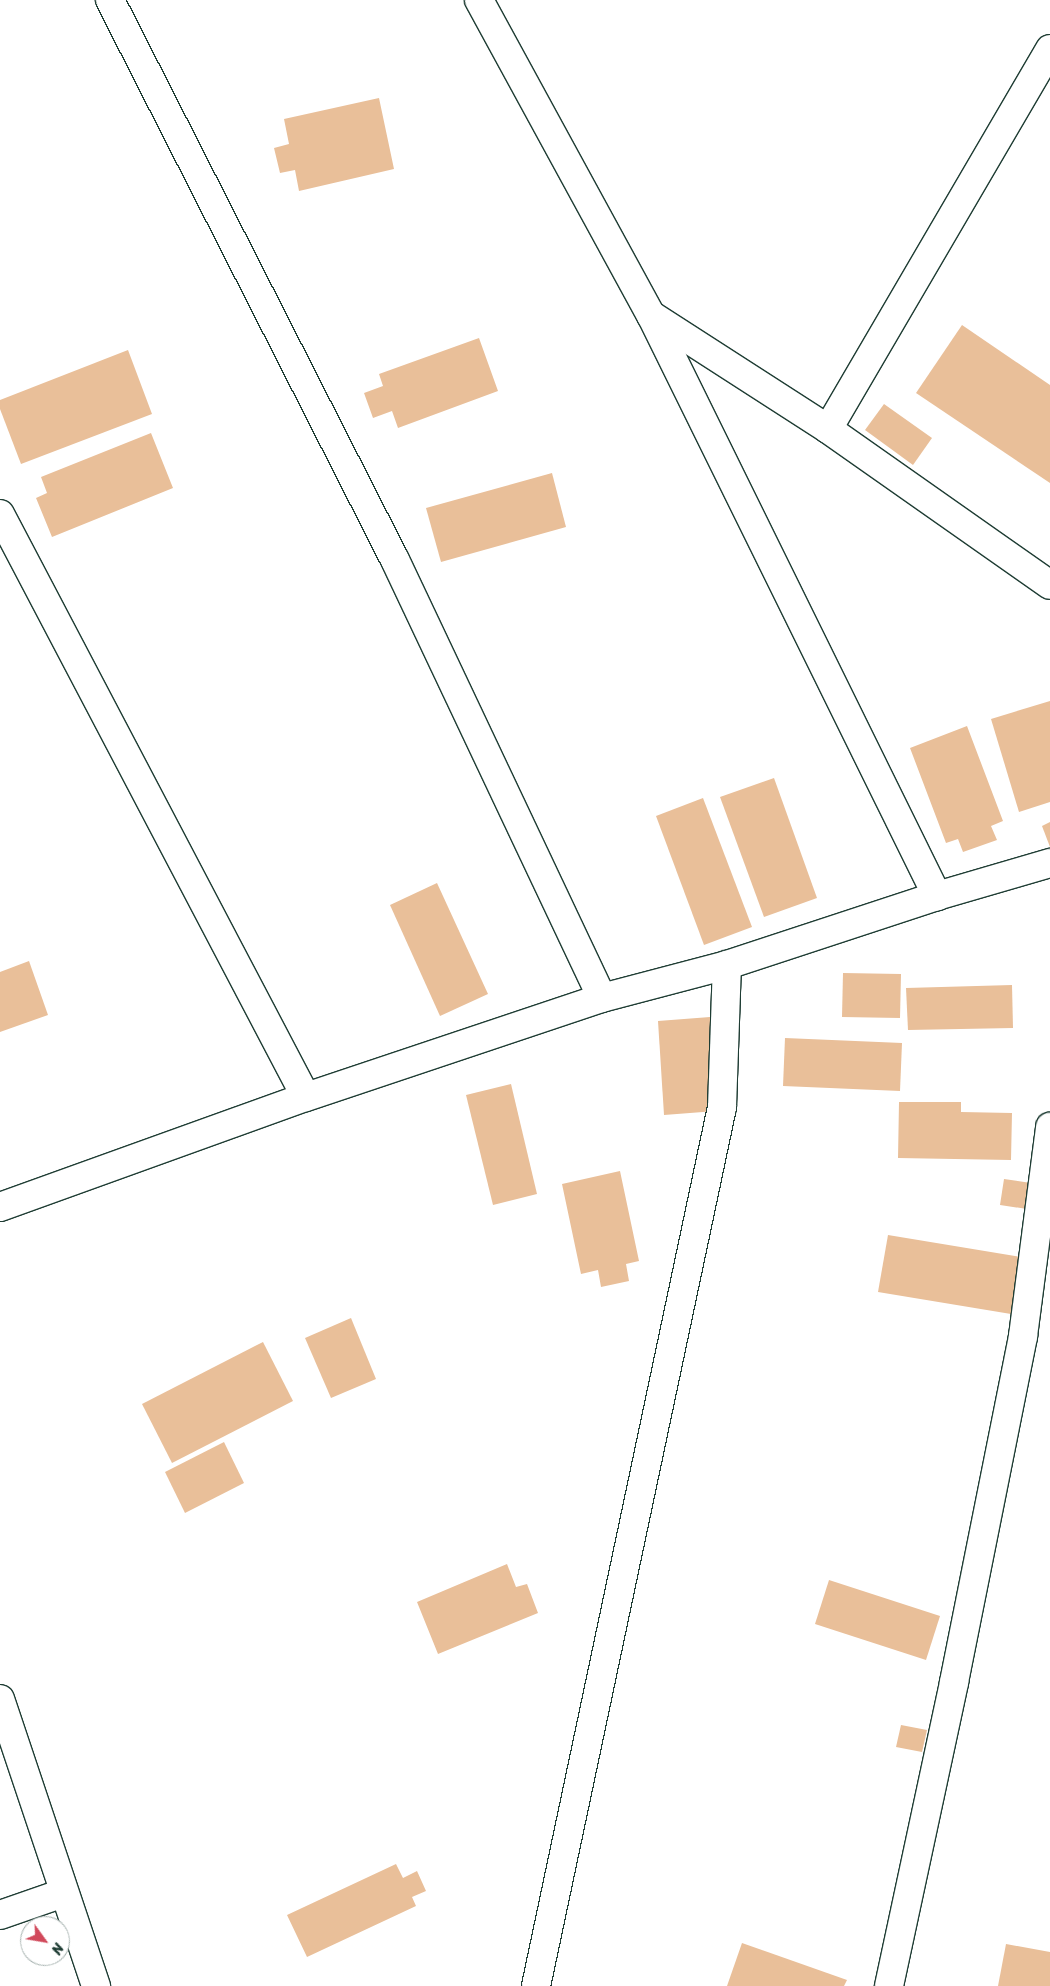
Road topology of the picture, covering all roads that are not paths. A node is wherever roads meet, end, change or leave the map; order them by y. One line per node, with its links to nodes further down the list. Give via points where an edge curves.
1 (110, 0): 11 (street, via 395,560)
2 (479, 0): 4 (street)
3 (1050, 49): 5 (street)
4 (651, 315): 5 (street); 9 (street)
5 (828, 429): 7 (street)
6 (0, 514): 12 (street)
7 (1050, 585)
8 (1050, 863): 9 (street)
9 (937, 896): 10 (street)
10 (727, 965): 11 (street); 19 (street, via 722,1108)
11 (602, 998): 12 (street)
12 (306, 1097): 14 (street)
13 (1050, 1127): 20 (street, via 1023,1336)
14 (0, 1207)
15 (0, 1699): 16 (street)
16 (63, 1893): 17 (street); 18 (street)
17 (0, 1916)
18 (96, 1986)
19 (536, 1986)
20 (889, 1986)

